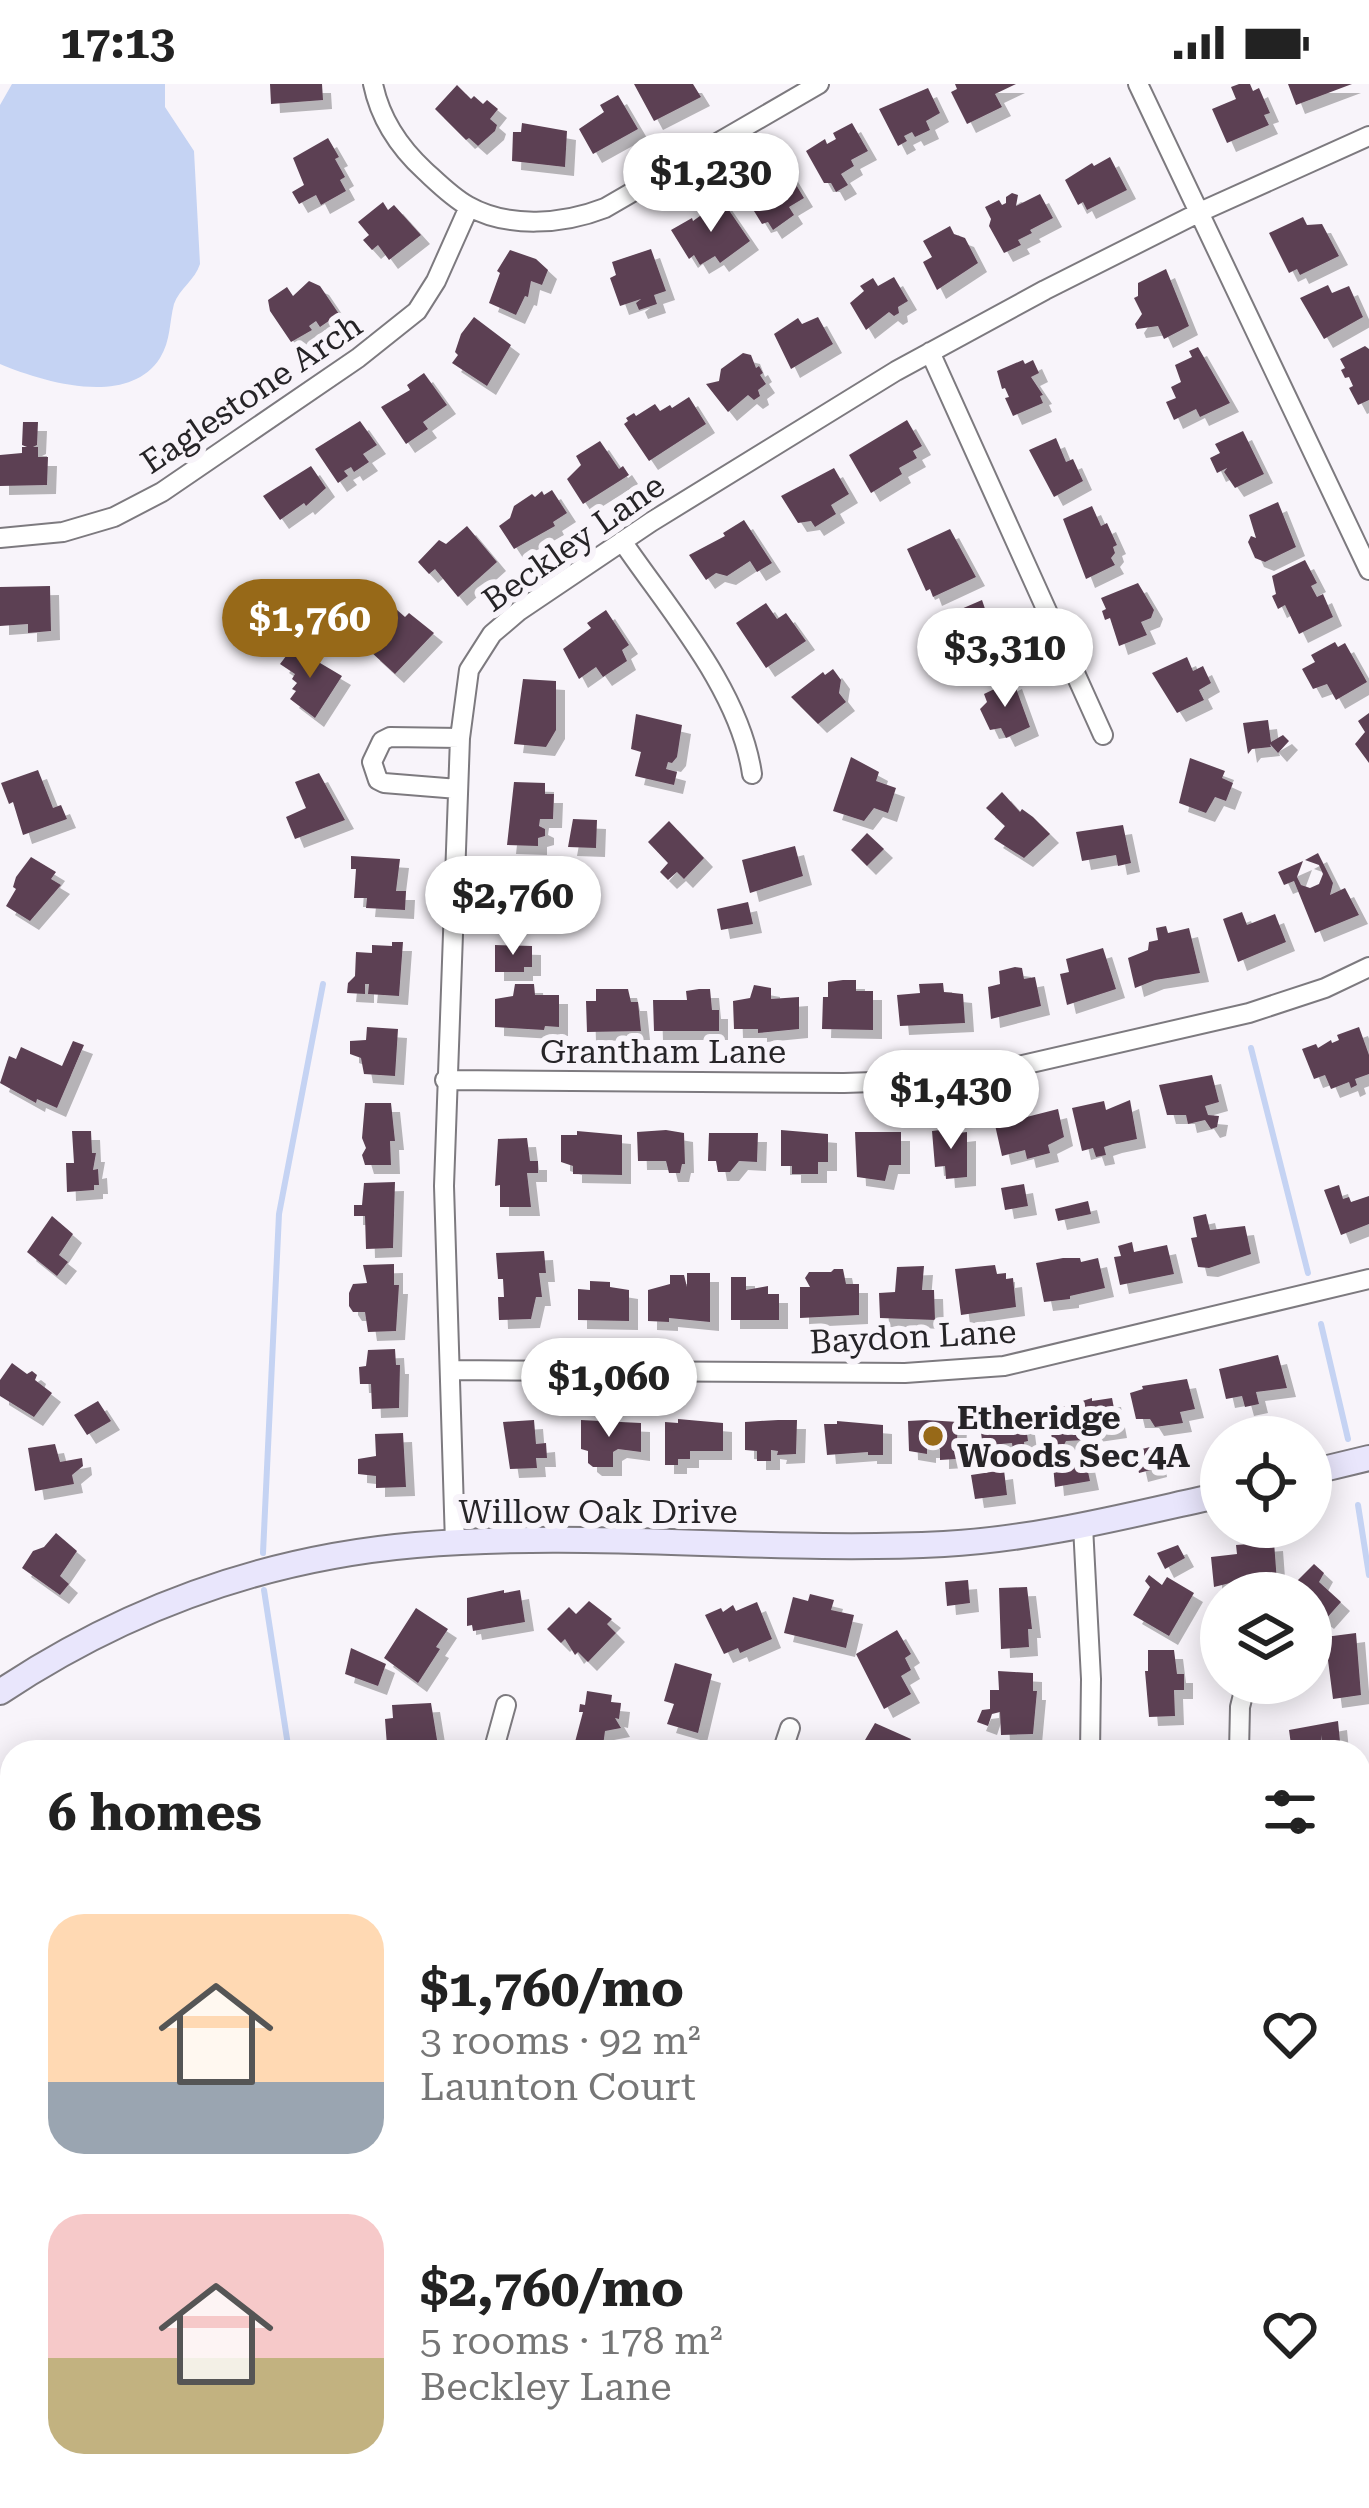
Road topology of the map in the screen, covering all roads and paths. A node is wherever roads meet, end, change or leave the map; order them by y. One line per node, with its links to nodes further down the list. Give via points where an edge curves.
1 (373, 84): 5 (street, via 395,137)
2 (819, 84): 5 (street, via 588,215 523,221)
3 (1138, 84): 6 (street)
4 (1369, 136): 6 (street, Beckley Lane)
5 (470, 207): 8 (street, Eaglestone Arch, via 418,311 358,358 114,517)
6 (1200, 212): 7 (street, Beckley Lane); 10 (street)
7 (930, 352): 9 (street, Beckley Lane); 11 (street)
8 (0, 538)
9 (622, 541): 12 (street, Beckley Lane, via 492,634 469,670); 13 (street, via 729,703)
10 (1369, 570)
11 (1103, 735)
12 (460, 737): 14 (street, Beckley Lane); 14 (street, via 390,737 372,761 384,783)
13 (752, 774)
14 (458, 789): 16 (street, Beckley Lane)
15 (1369, 967): 16 (street, Grantham Lane, via 1249,1012 962,1078)
16 (445, 1080): 18 (street, Beckley Lane)
17 (1369, 1279): 18 (street, Baydon Lane, via 1073,1353 950,1372)
18 (450, 1370): 23 (street, Beckley Lane)
19 (1369, 1458): 20 (street)
20 (1332, 1467)
21 (1200, 1500): 22 (street, Willow Oak Drive)
22 (1083, 1526): 23 (street, Willow Oak Drive, via 942,1544); 30 (street)
23 (455, 1543): 24 (street, Willow Oak Drive, via 326,1557 209,1587 132,1617)
24 (0, 1693)
25 (1241, 1704): 31 (street)
26 (506, 1706): 28 (street)
27 (790, 1728): 29 (street)
28 (496, 1740)
29 (786, 1740)
30 (1090, 1740)
31 (1239, 1740)

